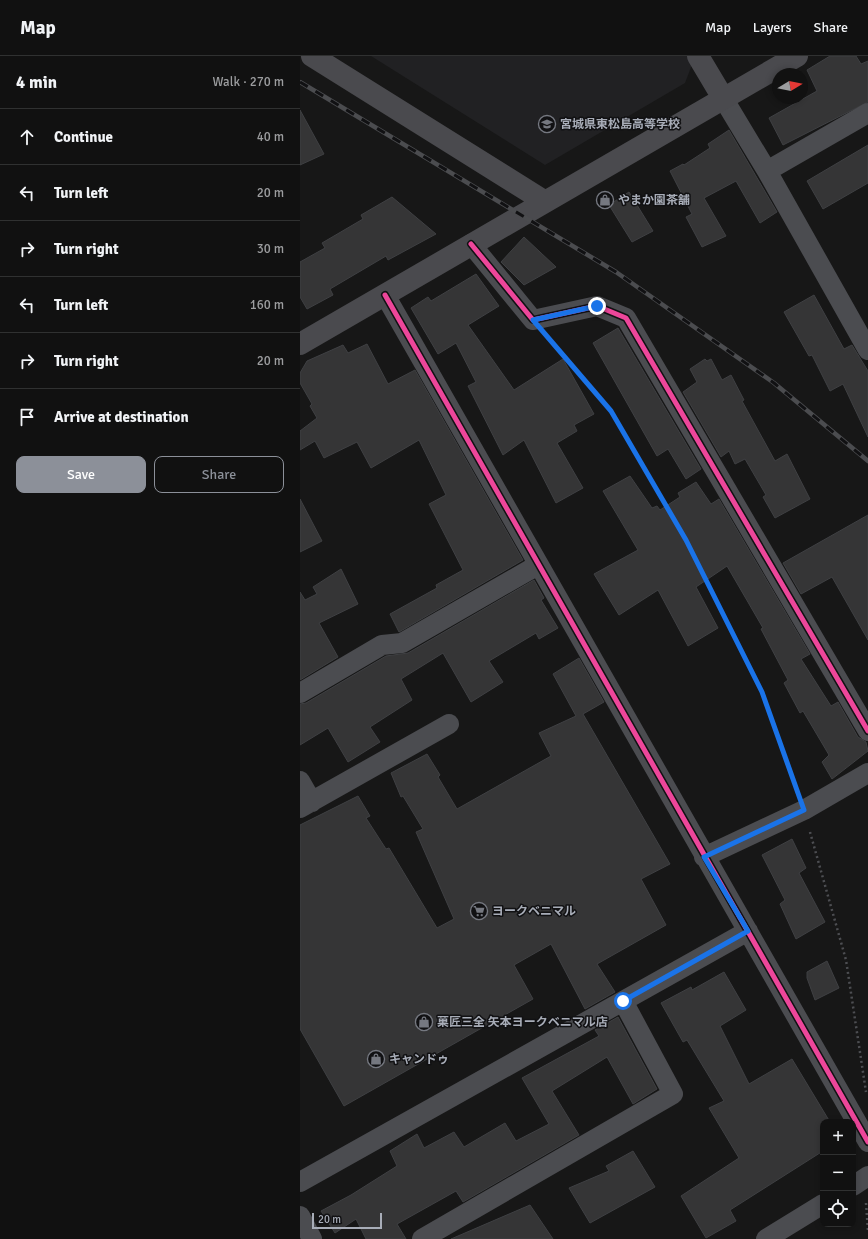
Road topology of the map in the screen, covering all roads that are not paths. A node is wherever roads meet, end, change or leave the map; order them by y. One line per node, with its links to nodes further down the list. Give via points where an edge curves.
1 (312, 56): 7 (street)
2 (698, 56): 4 (street)
3 (796, 56): 4 (street)
4 (723, 98): 6 (street); 7 (street)
5 (868, 113): 6 (street)
6 (767, 171): 11 (street)
7 (544, 201): 8 (street)
8 (472, 244): 9 (street); 15 (street, via 533,320 597,306 626,318)
9 (385, 295): 10 (street); 12 (street)
10 (300, 344)
11 (868, 350)
12 (538, 565): 13 (street, via 402,643 382,645); 19 (street)
13 (300, 693)
14 (449, 724): 18 (street)
15 (868, 731)
16 (868, 773): 19 (street, via 804,810)
17 (300, 781): 18 (street)
18 (306, 805)
19 (704, 857): 20 (street)
20 (748, 931): 21 (street); 22 (street)
21 (623, 1001): 24 (street); 29 (street, via 673,1094)
22 (868, 1142)
23 (868, 1176): 25 (street)
24 (300, 1182)
25 (856, 1184)
26 (820, 1206): 30 (street)
27 (300, 1216): 28 (street)
28 (312, 1239)
29 (422, 1239)
30 (766, 1239)

